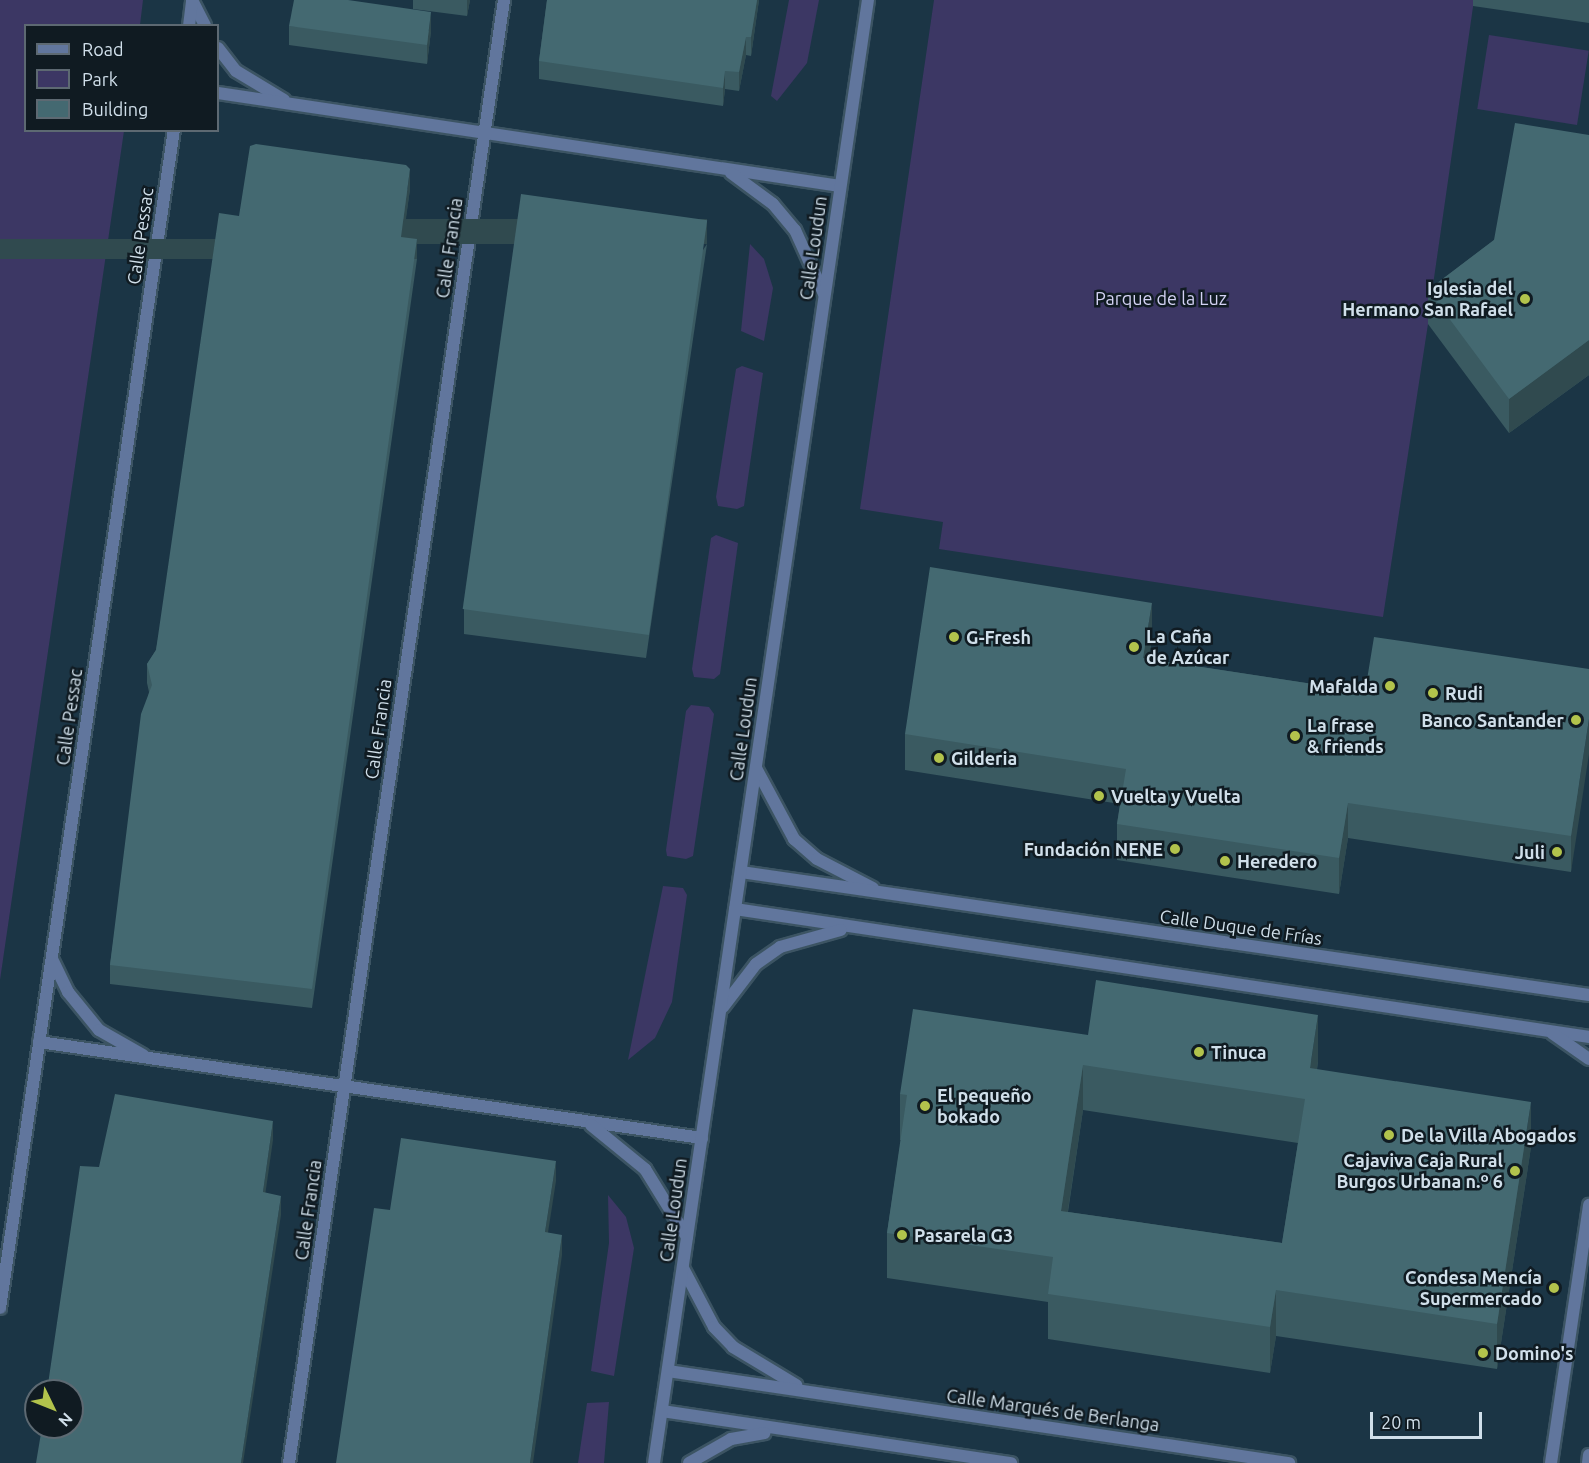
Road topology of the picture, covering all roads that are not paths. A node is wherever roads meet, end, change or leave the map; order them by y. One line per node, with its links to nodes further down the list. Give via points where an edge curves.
1 (192, 0): 4 (street); 5 (street)
2 (504, 0): 10 (street, Calle Francia)
3 (868, 0): 12 (street, Calle Loudun)
4 (189, 24)
5 (204, 24)
6 (219, 49): 8 (street, via 236,71)
7 (219, 93): 8 (street)
8 (293, 105): 10 (street)
9 (174, 132): 19 (street, Calle Pessac)
10 (484, 133): 11 (street); 27 (street, Calle Francia)
11 (725, 169): 12 (street); 13 (street, via 751,185 795,230)
12 (840, 186): 13 (street, Calle Loudun)
13 (825, 294): 14 (street, Calle Loudun)
14 (756, 767): 15 (street, Calle Loudun); 16 (street, Calle Duque de Frías, via 794,839 840,873)
15 (741, 872): 16 (street, Calle Duque de Frías); 17 (street, Calle Loudun)
16 (888, 894): 20 (street, Calle Duque de Frías)
17 (735, 909): 18 (street); 21 (street, Calle Loudun)
18 (878, 930): 21 (street, via 833,930 780,947 756,964); 22 (street)
19 (52, 959): 24 (street, Calle Pessac); 25 (street, via 68,992 99,1030)
20 (1589, 995)
21 (720, 1011): 29 (street, Calle Loudun)
22 (1548, 1030): 23 (street); 26 (street)
23 (1589, 1037)
24 (39, 1042): 25 (street); 33 (street, Calle Pessac)
25 (150, 1058): 27 (street)
26 (1589, 1059)
27 (345, 1087): 28 (street); 39 (street, Calle Francia)
28 (587, 1122): 29 (street); 31 (street, via 645,1169)
29 (702, 1138): 31 (street, Calle Loudun)
30 (1589, 1205): 44 (street)
31 (687, 1237): 32 (street, Calle Loudun)
32 (682, 1268): 34 (street, Calle Loudun); 35 (street, Calle Marqués de Berlanga, via 714,1327 733,1347)
33 (0, 1308)
34 (668, 1371): 35 (street, Calle Marqués de Berlanga); 36 (street, Calle Loudun)
35 (811, 1392): 43 (street, Calle Marqués de Berlanga)
36 (662, 1412): 37 (street); 40 (street, Calle Loudun)
37 (804, 1433): 41 (street, via 749,1433 703,1451); 42 (street)
38 (1589, 1455): 45 (street)
39 (289, 1463)
40 (654, 1463)
41 (689, 1463)
42 (1011, 1463)
43 (1289, 1463)
44 (1551, 1463)
45 (1588, 1463)

